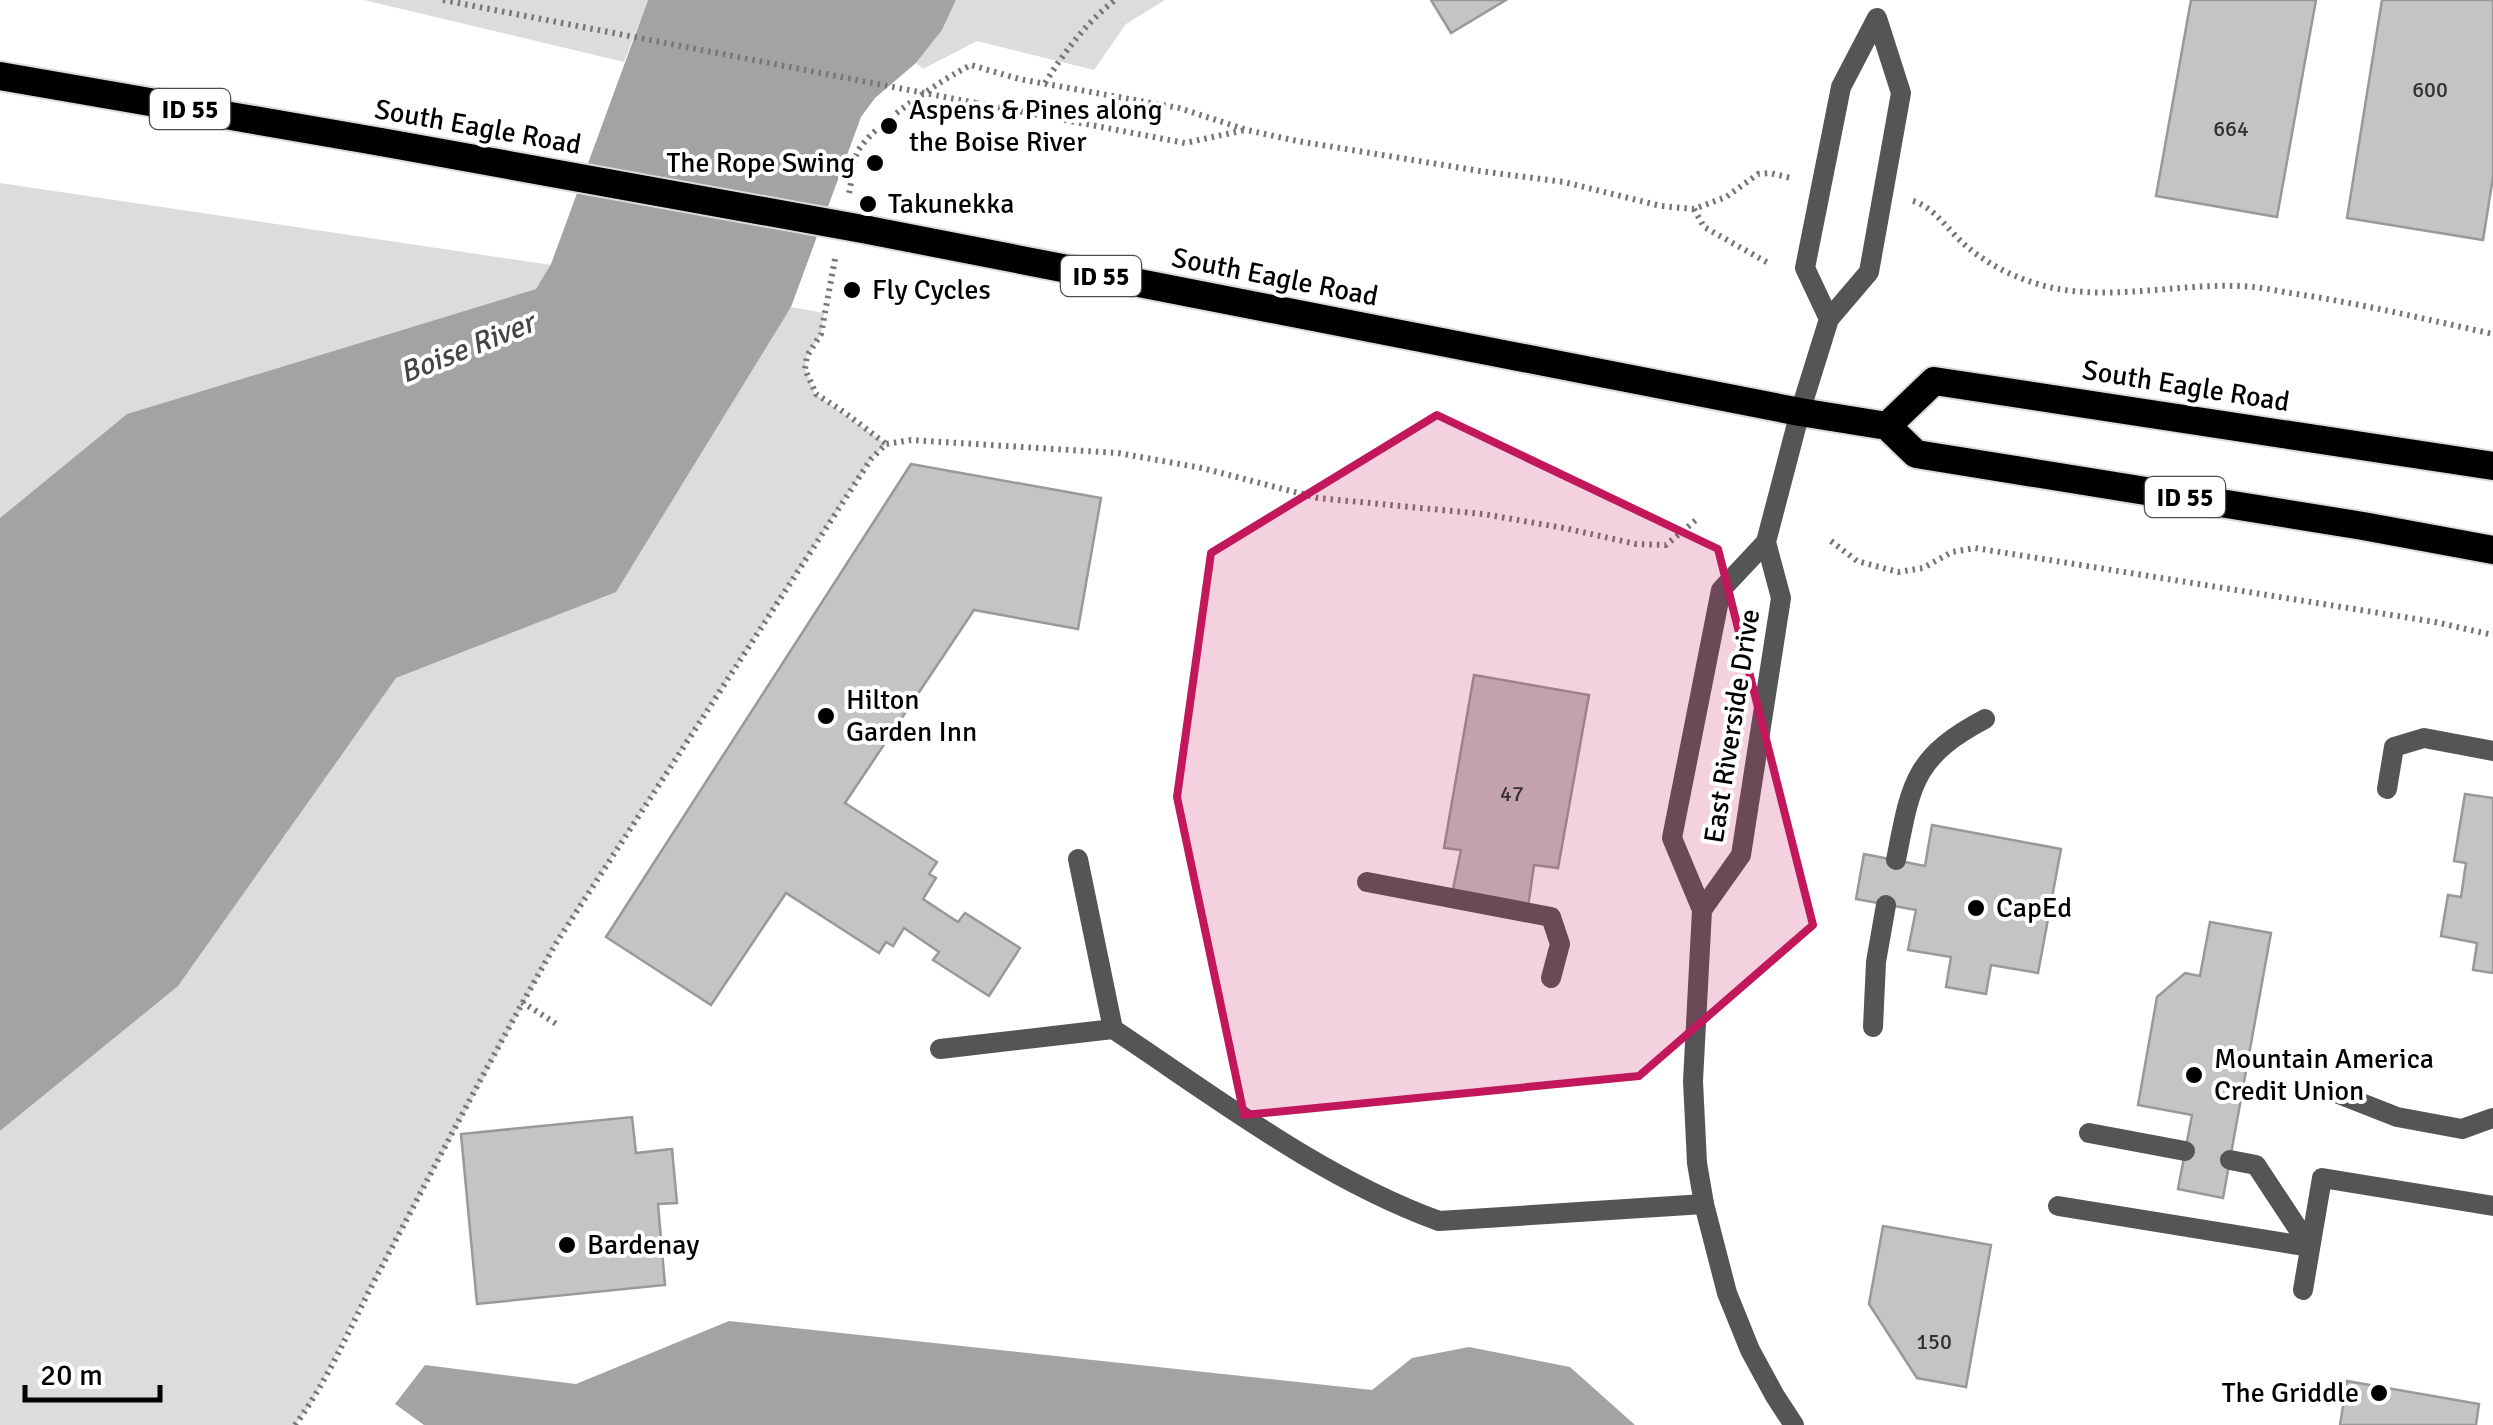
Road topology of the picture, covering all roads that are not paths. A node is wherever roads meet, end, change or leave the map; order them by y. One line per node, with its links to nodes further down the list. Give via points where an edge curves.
1 (1879, 9): 3 (street, via 1841,87 1805,268); 3 (street, via 1901,93 1868,272)
2 (0, 76): 4 (highway, South Eagle Road / ID 55, bridge, via 868,230)
3 (1829, 319): 4 (street, East Riverside Drive)
4 (1800, 412): 5 (highway, South Eagle Road / ID 55); 7 (street, East Riverside Drive)
5 (1888, 426): 6 (highway, South Eagle Road, via 1934,381); 8 (highway, South Eagle Road / ID 55, via 1916,454)
6 (2493, 466)
7 (1766, 542): 16 (street, East Riverside Drive, via 1781,598 1741,855); 16 (street, East Riverside Drive, via 1720,590 1672,838)
8 (2487, 547)
9 (1985, 718): 13 (street, via 1929,757 1914,784)
10 (2493, 750): 11 (street, via 2424,738 2394,747)
11 (2387, 789)
12 (1078, 859): 19 (street)
13 (1896, 860)
14 (1367, 882): 17 (street, via 1551,916 1560,944)
15 (1886, 905): 18 (street)
16 (1702, 910): 26 (street, East Riverside Drive, via 1693,1080)
17 (1551, 978)
18 (1872, 1027)
19 (1112, 1029): 20 (street); 26 (street, via 1316,1163 1439,1222)
20 (940, 1049)
21 (2336, 1093): 22 (street, via 2397,1118 2462,1129)
22 (2493, 1118)
23 (2089, 1133): 24 (street)
24 (2185, 1150)
25 (2230, 1160): 29 (street, via 2256,1166)
26 (1704, 1204): 31 (street, East Riverside Drive, via 1750,1350)
27 (2058, 1206): 29 (street)
28 (2493, 1206): 29 (street, via 2322,1178)
29 (2310, 1247): 30 (street)
30 (2302, 1290)
31 (1794, 1425)

